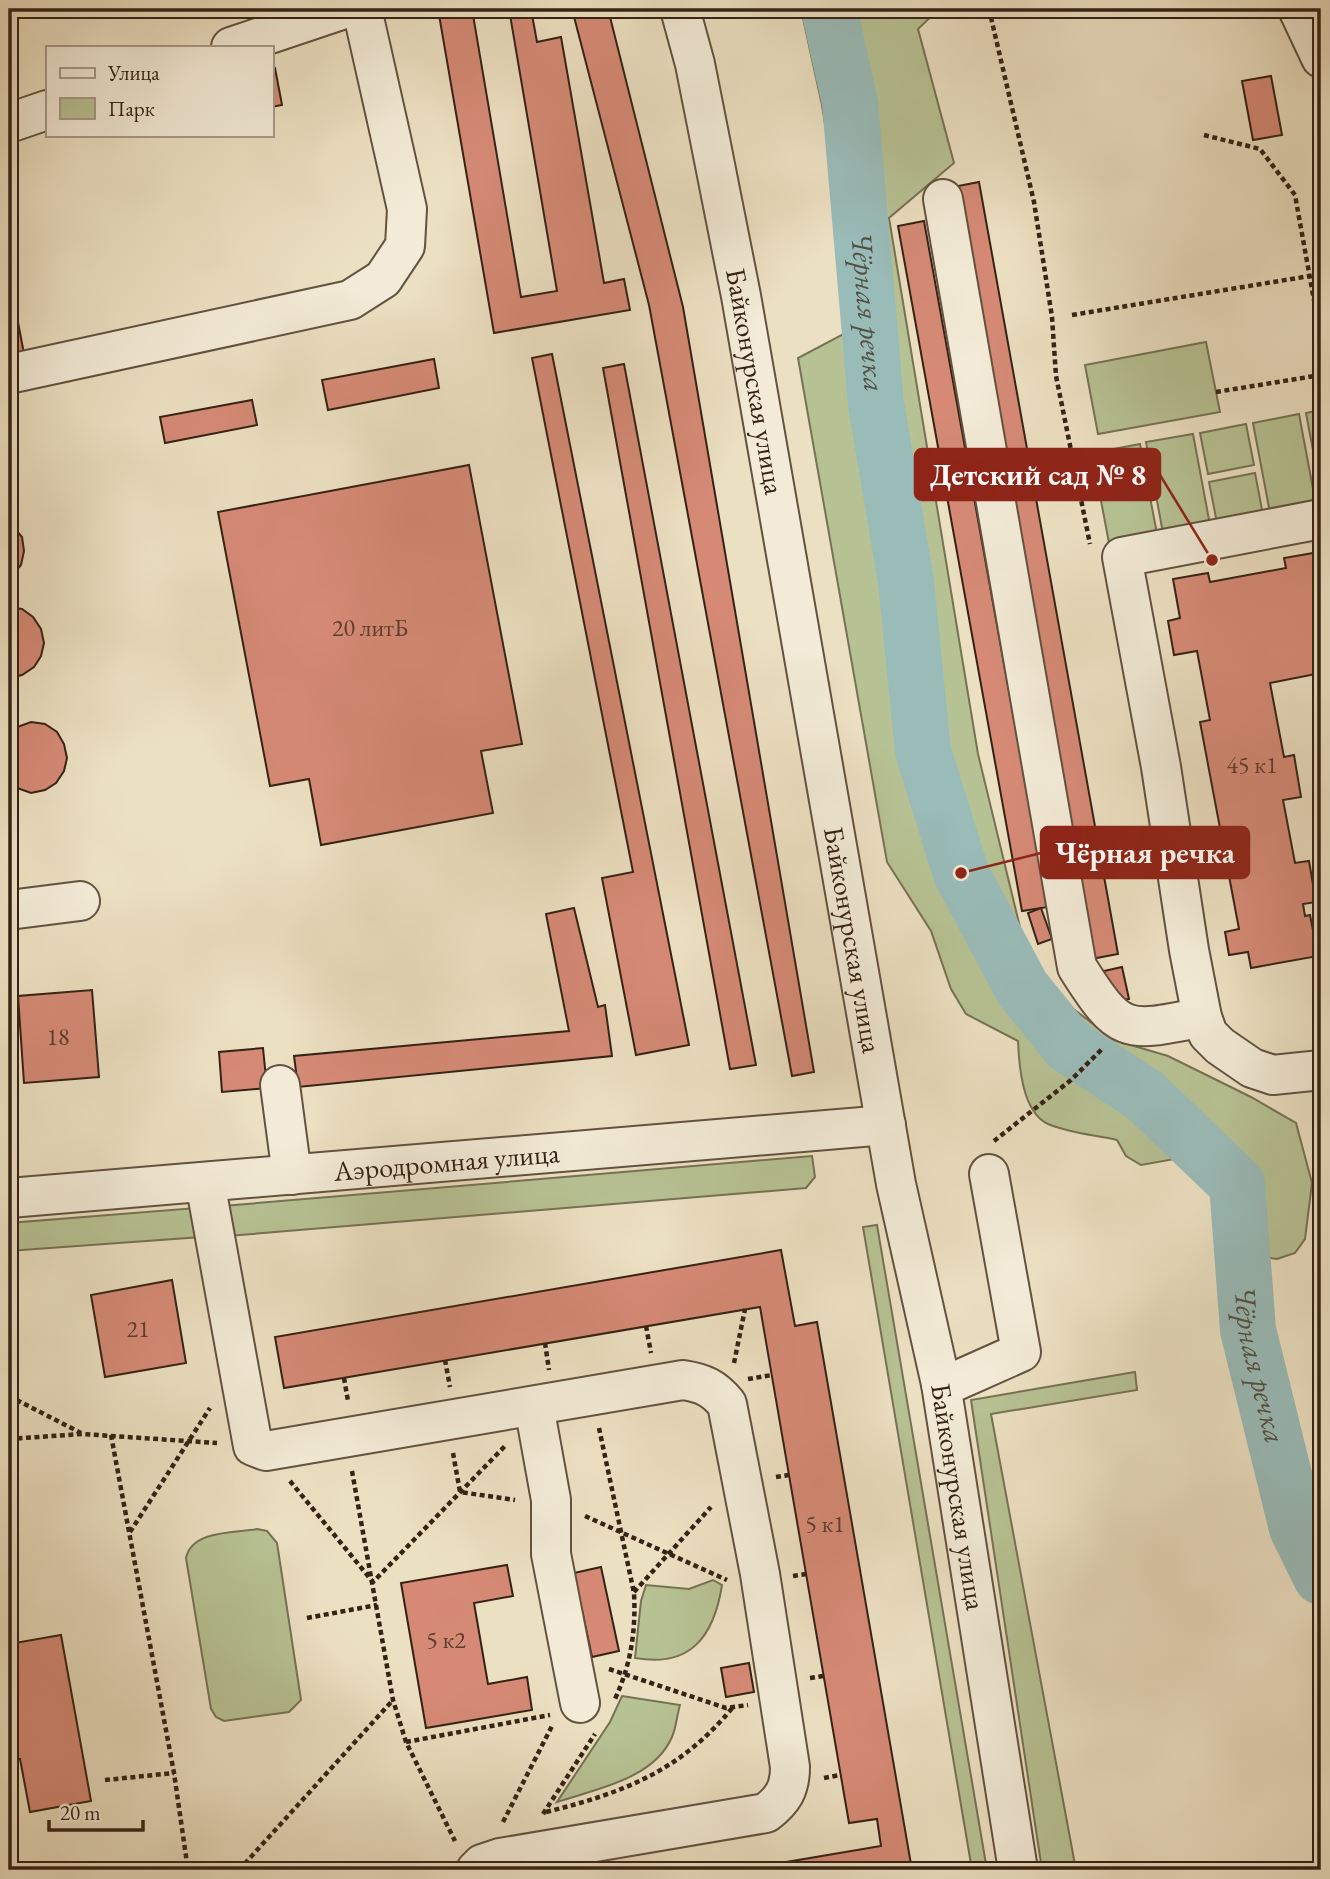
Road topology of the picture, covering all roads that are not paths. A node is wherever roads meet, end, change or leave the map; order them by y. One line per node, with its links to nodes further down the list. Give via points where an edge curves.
1 (344, 9): 5 (street)
2 (362, 9): 10 (street, via 407,209 405,246 383,279 350,300)
3 (680, 9): 17 (street, Байконурская улица, via 741,296)
4 (1298, 9): 6 (street)
5 (233, 46)
6 (1321, 58)
7 (46, 110): 8 (street)
8 (9, 123)
9 (943, 199): 14 (street, via 1077,967 1104,1009 1129,1027)
10 (9, 374)
11 (1321, 519): 14 (street, via 1122,557)
12 (80, 901): 13 (street)
13 (9, 910)
14 (1202, 1017): 15 (street, via 1208,1034 1252,1068 1273,1075)
15 (1321, 1070)
16 (280, 1085): 19 (street)
17 (886, 1125): 19 (street, Аэродромная улица); 22 (street, Байконурская улица)
18 (989, 1159): 22 (street, via 1021,1352)
19 (292, 1175): 20 (street, Аэродромная улица)
20 (205, 1182): 21 (street, Аэродромная улица); 23 (street, via 238,1363 259,1448)
21 (9, 1198)
22 (942, 1384): 26 (street, Байконурская улица)
23 (534, 1406): 24 (street, via 551,1500 551,1554); 25 (street, via 684,1380 702,1383 727,1404 760,1574 790,1784 766,1813)
24 (580, 1703)
25 (472, 1860)
26 (1018, 1870)

